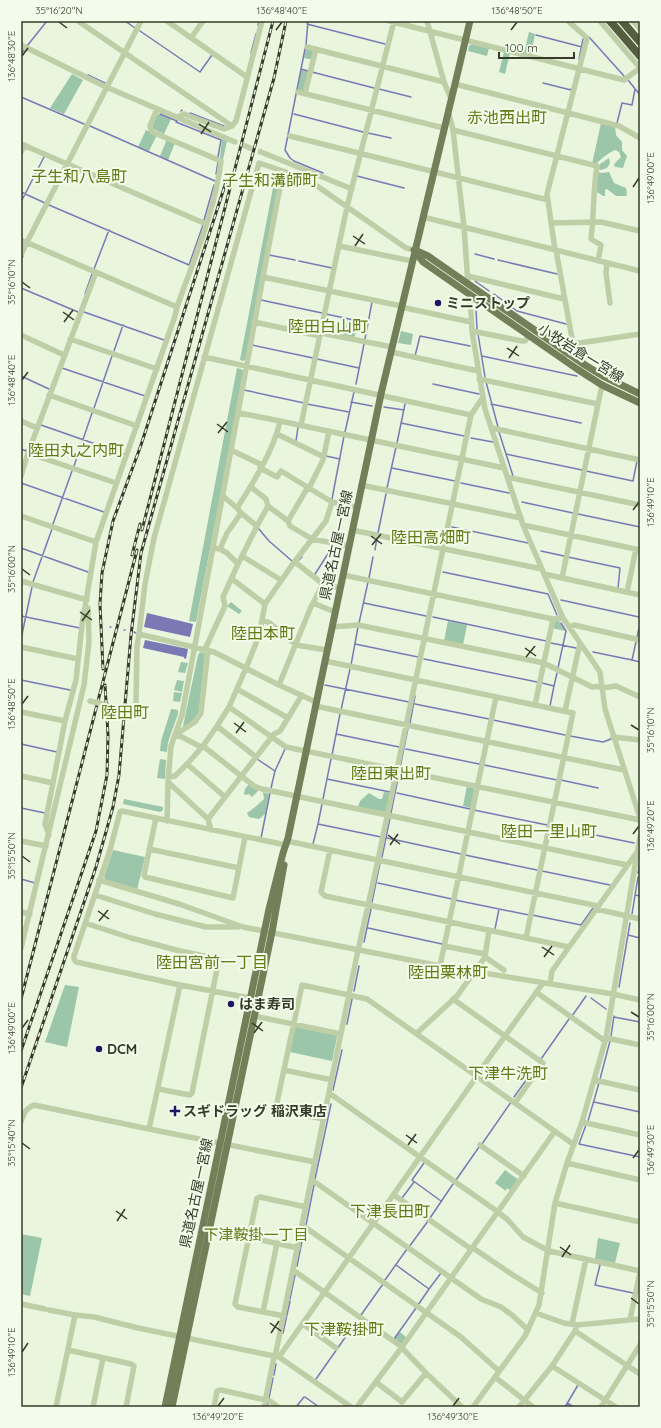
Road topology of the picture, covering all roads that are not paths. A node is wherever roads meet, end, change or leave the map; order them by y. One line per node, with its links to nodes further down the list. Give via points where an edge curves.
1 (78, 21): 22 (street)
2 (141, 21): 22 (street)
3 (167, 21): 16 (street)
4 (203, 21): 16 (street)
5 (262, 21): 27 (street)
6 (393, 21): 15 (street); 24 (street)
7 (427, 21): 15 (street)
8 (470, 21): 17 (main road)
9 (568, 21): 26 (street, via 586,38)
10 (600, 21): 25 (street)
11 (610, 21): 23 (highway)
12 (622, 21): 18 (highway)
13 (633, 21): 14 (street)
14 (640, 29)
15 (430, 32): 17 (street); 28 (street)
16 (191, 38): 27 (street)
17 (465, 40): 26 (street); 29 (main road)
18 (640, 42)
19 (21, 46): 30 (street)
20 (307, 47): 21 (street)
21 (316, 50): 24 (street); 32 (street)
22 (125, 53): 30 (street); 39 (street)
23 (640, 56)
24 (383, 66): 28 (street); 35 (street)
25 (640, 68): 26 (street, via 624,80)
26 (579, 69): 37 (street)
27 (247, 77): 39 (street, via 236,121)
28 (444, 82): 33 (street)
29 (455, 84): 33 (main road); 37 (street)
30 (106, 88): 34 (street); 52 (street)
31 (298, 92): 32 (street)
32 (305, 94): 35 (street)
33 (451, 99): 36 (main road)
34 (157, 109): 38 (street); 62 (street, via 150,126 152,132 220,161 218,182)
35 (372, 110): 40 (street); 50 (street)
36 (448, 110): 40 (main road); 41 (street)
37 (568, 113): 43 (street, via 619,126); 51 (street)
38 (178, 117): 39 (street, via 184,114 224,130); 44 (street)
39 (232, 126)
40 (444, 128): 54 (main road)
41 (453, 130): 51 (street); 55 (street)
42 (290, 136): 50 (street)
43 (640, 138)
44 (235, 142)
45 (23, 144): 48 (street); 52 (street)
46 (242, 145): 47 (street)
47 (250, 148)
48 (21, 152)
49 (260, 152): 56 (street)
50 (361, 154): 54 (street); 56 (street)
51 (557, 156): 57 (street, via 547,194); 60 (street, via 597,166)
52 (67, 164): 62 (street); 65 (street)
53 (283, 171): 58 (street, via 307,179); 76 (street); 96 (street, via 259,163)
54 (434, 172): 55 (street); 59 (main road)
55 (458, 178): 57 (street); 63 (street)
56 (352, 189): 58 (street)
57 (548, 200): 61 (street)
58 (347, 207): 66 (street); 67 (street, via 406,248)
59 (423, 216): 63 (street); 67 (main road)
60 (593, 221): 61 (street); 64 (street); 71 (street, via 591,239 601,245)
61 (551, 223): 68 (street)
62 (206, 224): 83 (street)
63 (464, 227): 68 (street); 75 (street)
64 (640, 231)
65 (24, 241): 69 (street); 73 (street)
66 (339, 246): 70 (street); 78 (street)
67 (414, 250): 70 (main road, 県道名古屋一宮線); 77 (main road, 小牧岩倉一宮線, via 428,256); 79 (main road, 小牧岩倉一宮線, via 423,262)
68 (555, 250): 71 (street); 80 (street)
69 (21, 255)
70 (412, 261): 82 (main road, 県道名古屋一宮線)
71 (598, 261): 72 (street)
72 (607, 263): 74 (street); 81 (street)
73 (96, 272): 83 (street); 91 (street)
74 (640, 272)
75 (468, 276): 77 (street); 80 (street)
76 (263, 277): 78 (street); 84 (street)
77 (468, 284): 94 (main road, 小牧岩倉一宮線)
78 (329, 291): 82 (street); 87 (street)
79 (470, 295): 85 (street); 90 (main road, 小牧岩倉一宮線)
80 (564, 300): 92 (street)
81 (610, 303)
82 (401, 306): 85 (street); 93 (main road, 県道名古屋一宮線)
83 (177, 307): 99 (street)
84 (254, 322): 87 (street); 98 (street)
85 (471, 322): 86 (street)
86 (472, 331): 90 (street, via 522,341); 100 (street)
87 (320, 334): 93 (street); 102 (street)
88 (640, 334): 92 (street)
89 (21, 335): 95 (street)
90 (529, 336): 97 (main road, 小牧岩倉一宮線)
91 (70, 339): 95 (street); 99 (street)
92 (573, 344): 94 (street)
93 (391, 350): 100 (street); 105 (main road, 県道名古屋一宮線)
94 (567, 352): 97 (street); 104 (main road, 小牧岩倉一宮線, via 603,376)
95 (64, 355): 106 (street)
96 (204, 357): 98 (street); 180 (street, via 154,538)
97 (562, 359): 103 (main road, 小牧岩倉一宮線)
98 (246, 366): 102 (street); 110 (street)
99 (157, 369): 115 (street)
100 (478, 371): 101 (street)
101 (479, 379): 107 (street); 109 (street)
102 (311, 380): 105 (street); 114 (street)
103 (602, 385): 108 (main road, 小牧岩倉一宮線); 109 (street)
104 (640, 393)
105 (381, 394): 111 (street); 120 (main road, 県道名古屋一宮線)
106 (49, 395): 115 (street); 116 (street)
107 (483, 397): 111 (street); 117 (street)
108 (640, 403)
109 (598, 404): 121 (street)
110 (239, 412): 113 (street); 122 (street)
111 (471, 415): 125 (street)
112 (21, 421): 116 (street)
113 (280, 421): 114 (street); 119 (street)
114 (301, 425): 118 (street)
115 (136, 426): 131 (street)
116 (37, 428): 123 (street)
117 (492, 428): 121 (street); 128 (street)
118 (329, 431): 120 (street); 124 (street)
119 (277, 434): 124 (street); 127 (street)
120 (371, 440): 125 (street); 132 (main road, 県道名古屋一宮線)
121 (589, 449): 126 (street); 135 (street)
122 (232, 450): 127 (street); 136 (street)
123 (28, 453): 129 (street); 131 (street)
124 (324, 457): 134 (street)
125 (461, 459): 128 (street); 138 (street)
126 (640, 460)
127 (261, 467): 133 (street); 134 (street, via 276,477 281,471)
128 (504, 468): 130 (street)
129 (21, 475)
130 (507, 477): 135 (street); 144 (street)
131 (116, 483): 151 (street)
132 (361, 485): 138 (street); 141 (main road, 県道名古屋一宮線)
133 (251, 487): 140 (street, via 266,499); 142 (street)
134 (308, 488): 137 (street); 145 (street)
135 (580, 492): 139 (street); 149 (street)
136 (223, 496): 142 (street); 153 (street)
137 (332, 502): 141 (street); 150 (street, via 326,521)
138 (452, 504): 144 (street); 155 (street)
139 (640, 505)
140 (268, 506): 145 (street); 147 (street)
141 (357, 507): 148 (main road, 県道名古屋一宮線)
142 (239, 510): 147 (street); 154 (street)
143 (21, 516): 151 (street)
144 (521, 518): 146 (street)
145 (288, 521): 150 (street, via 290,526)
146 (523, 525): 149 (street); 160 (street)
147 (257, 526): 157 (street)
148 (352, 530): 152 (main road, 県道名古屋一宮線); 155 (street)
149 (571, 535): 156 (street); 162 (street)
150 (312, 539): 152 (street); 158 (street)
151 (96, 542): 171 (street)
152 (349, 546): 161 (main road, 県道名古屋一宮線)
153 (213, 548): 154 (street); 185 (street)
154 (220, 549): 159 (street)
155 (443, 549): 160 (street); 169 (street)
156 (638, 550): 168 (street)
157 (242, 556): 159 (street); 164 (street)
158 (295, 562): 164 (street); 166 (street)
159 (238, 564): 163 (street)
160 (543, 572): 162 (street); 175 (street)
161 (343, 575): 167 (main road, 県道名古屋一宮線); 169 (street)
162 (562, 578): 168 (street)
163 (232, 579): 173 (street); 187 (street, via 223,598 225,606)
164 (281, 580): 173 (street)
165 (21, 581): 171 (street)
166 (323, 584): 167 (street); 172 (street)
167 (340, 588): 174 (main road, 県道名古屋一宮線)
168 (627, 592): 170 (street)
169 (433, 594): 176 (street); 181 (street)
170 (640, 595)
171 (87, 600): 189 (street); 201 (street, via 89,655)
172 (313, 603): 174 (street); 184 (street)
173 (265, 604): 177 (street)
174 (335, 612): 178 (main road, 県道名古屋一宮線)
175 (562, 618): 176 (street); 179 (street)
176 (553, 619): 191 (street)
177 (262, 620): 184 (street, via 270,623); 192 (street, via 259,636)
178 (332, 627): 181 (street, via 358,625); 188 (main road, 県道名古屋一宮線)
179 (569, 627): 182 (street, via 574,625); 183 (street)
180 (139, 634): 185 (street); 201 (street, bridge, via 136,703 133,708 119,708)
181 (424, 638): 191 (street); 194 (street)
182 (640, 640)
183 (580, 643): 193 (street); 196 (street, via 600,672)
184 (296, 645): 188 (street); 195 (street)
185 (194, 646): 187 (street); 211 (street, via 182,715)
186 (21, 648): 189 (street)
187 (206, 650): 192 (street); 211 (street, via 201,713 195,722)
188 (327, 650): 190 (main road, 県道名古屋一宮線)
189 (78, 660): 208 (street, via 76,680)
190 (325, 661): 194 (street); 202 (main road, 県道名古屋一宮線)
191 (544, 663): 193 (street); 203 (street)
192 (246, 668): 195 (street); 197 (street)
193 (573, 678): 196 (street, via 592,688); 205 (street)
194 (416, 680): 199 (street); 209 (street)
195 (279, 685): 198 (street)
196 (602, 687): 200 (street, via 616,686); 213 (street, via 605,709)
197 (237, 689): 204 (street); 207 (street)
198 (302, 695): 202 (street); 207 (street)
199 (496, 697): 203 (street); 215 (street)
200 (640, 697)
201 (81, 699): 238 (street)
202 (316, 704): 209 (street); 217 (main road, 県道名古屋一宮線)
203 (535, 705): 205 (street)
204 (228, 707): 210 (street); 212 (street)
205 (565, 711): 219 (street, via 573,713)
206 (21, 712): 208 (street)
207 (288, 718): 212 (street, via 280,731)
208 (65, 721): 226 (street)
209 (406, 725): 215 (street); 221 (street)
210 (217, 726): 216 (street); 218 (street)
211 (175, 735): 216 (street); 225 (street, via 171,746)
212 (272, 737): 217 (street, via 286,747); 218 (street)
213 (614, 737): 214 (street); 222 (street)
214 (640, 740)
215 (486, 742): 219 (street); 227 (street)
216 (202, 747): 220 (street); 224 (street)
217 (306, 751): 221 (street); 228 (main road, 県道名古屋一宮線)
218 (256, 757): 224 (street)
219 (563, 758): 222 (street); 230 (street)
220 (187, 764): 225 (street); 229 (street)
221 (397, 770): 227 (street); 231 (street)
222 (624, 770): 234 (street)
223 (21, 776): 226 (street)
224 (241, 776): 228 (street, via 254,786); 229 (street)
225 (168, 779): 233 (street); 235 (street)
226 (53, 783): 238 (street, via 45,824)
227 (477, 786): 230 (street); 237 (street)
228 (296, 796): 231 (street); 242 (main road, 県道名古屋一宮線)
229 (225, 797): 233 (street)
230 (554, 802): 234 (street); 244 (street)
231 (388, 815): 237 (street); 248 (street)
232 (156, 818): 235 (street); 245 (street); 253 (street, via 120,812)
233 (208, 819): 236 (street)
234 (640, 819)
235 (168, 821): 236 (street)
236 (211, 830): 240 (street)
237 (468, 831): 244 (street); 252 (street)
238 (49, 835): 243 (street)
239 (640, 836): 246 (street)
240 (246, 837): 242 (street); 250 (street)
241 (21, 841): 243 (street)
242 (287, 843): 247 (street); 266 (main road, 県道名古屋一宮線)
243 (46, 846): 259 (street)
244 (545, 847): 249 (street); 254 (street)
245 (150, 849): 250 (street); 250 (street, via 145,877 233,898)
246 (638, 849): 249 (street); 251 (street)
247 (330, 850): 248 (street); 256 (street, via 321,892 325,896)
248 (378, 860): 252 (street); 256 (street)
249 (627, 865): 257 (street)
250 (239, 868)
251 (637, 874): 260 (street)
252 (458, 876): 254 (street); 262 (street)
253 (99, 880): 255 (street); 264 (street, via 179,904)
254 (535, 892): 257 (street); 267 (street)
255 (95, 895): 263 (street); 264 (street, via 206,927)
256 (368, 905): 262 (street); 271 (street)
257 (597, 907): 260 (street); 269 (street)
258 (21, 912): 259 (street)
259 (30, 914): 270 (street)
260 (627, 916): 261 (street); 281 (street)
261 (640, 918)
262 (449, 921): 265 (street); 268 (street)
263 (85, 923): 278 (street, via 74,956 76,962); 279 (street, via 131,938 219,959)
264 (243, 927): 266 (street)
265 (489, 930): 267 (street); 272 (street)
266 (268, 931): 271 (street); 283 (main road, 県道名古屋一宮線); 286 (main road, 県道名古屋一宮線)
267 (526, 938): 269 (street)
268 (444, 946): 272 (street); 273 (street)
269 (569, 947): 277 (street, via 552,971)
270 (21, 948)
271 (358, 950): 273 (street); 282 (street)
272 (485, 956): 274 (street); 275 (street)
273 (440, 966): 275 (street)
274 (504, 970)
275 (474, 972): 276 (street); 284 (street)
276 (543, 983): 277 (street); 280 (street)
277 (550, 984): 281 (street)
278 (180, 985): 279 (street); 297 (street)
279 (213, 991): 283 (street); 297 (street, via 192,1093 190,1095)
280 (536, 992): 290 (street); 291 (street)
281 (614, 994): 285 (street); 291 (street)
282 (349, 995): 287 (street, via 302,985); 288 (street, via 368,999); 289 (street)
283 (250, 998): 307 (main road, 県道名古屋一宮線)
284 (453, 1000): 288 (street); 290 (street)
285 (640, 1000)
286 (254, 1016): 287 (street); 309 (main road, 県道名古屋一宮線)
287 (293, 1024): 289 (street); 293 (street)
288 (417, 1033): 294 (street)
289 (341, 1034): 295 (street)
290 (505, 1036): 294 (street); 300 (street, via 543,1063)
291 (605, 1039): 292 (street); 296 (street)
292 (640, 1045)
293 (284, 1070): 295 (street); 301 (street, via 276,1107 278,1110)
294 (477, 1076): 300 (street); 311 (street)
295 (332, 1080): 299 (street)
296 (594, 1080): 298 (street); 303 (street)
297 (158, 1089): 304 (street)
298 (640, 1090)
299 (329, 1093): 301 (street); 311 (street)
300 (515, 1103): 305 (street)
301 (324, 1119): 312 (street)
302 (21, 1122): 304 (street, via 26,1108 34,1105)
303 (582, 1122): 306 (street); 308 (street)
304 (149, 1129): 307 (street)
305 (555, 1131): 308 (street); 314 (street)
306 (640, 1134)
307 (220, 1143): 309 (street); 348 (main road, 県道名古屋一宮線)
308 (573, 1144): 313 (street)
309 (228, 1145): 312 (street); 324 (main road, 県道名古屋一宮線)
310 (480, 1145): 314 (street)
311 (420, 1157): 317 (street); 320 (street)
312 (315, 1162): 315 (street)
313 (567, 1163): 316 (street); 318 (street)
314 (524, 1176): 320 (street)
315 (312, 1180): 319 (street); 322 (street)
316 (640, 1180)
317 (394, 1195): 322 (street); 328 (street)
318 (555, 1204): 321 (street); 329 (street)
319 (306, 1207): 323 (street); 325 (street, via 260,1196 257,1198)
320 (498, 1212): 328 (street); 329 (street, via 523,1237)
321 (640, 1222)
322 (374, 1223): 330 (street); 334 (street)
323 (302, 1224): 327 (street); 330 (street)
324 (210, 1229): 325 (street); 349 (main road, 県道名古屋一宮線)
325 (249, 1237): 326 (street); 338 (street, via 235,1304 238,1307)
326 (277, 1243): 327 (street); 338 (street)
327 (298, 1248): 332 (street)
328 (472, 1248): 334 (street); 336 (street)
329 (549, 1251): 331 (street); 336 (street)
330 (349, 1258): 335 (street); 339 (street)
331 (586, 1259): 333 (street); 345 (street)
332 (293, 1270): 335 (street); 342 (street)
333 (640, 1272): 343 (street)
334 (451, 1278): 339 (street); 346 (street, via 481,1299 502,1307)
335 (325, 1292): 344 (street); 351 (street)
336 (542, 1293): 340 (street)
337 (21, 1304): 341 (street)
338 (263, 1312): 342 (street)
339 (426, 1313): 351 (street); 358 (street, via 461,1337)
340 (536, 1313): 345 (street); 346 (street)
341 (75, 1315): 348 (street); 353 (street)
342 (284, 1316): 354 (street)
343 (637, 1320): 345 (street)
344 (303, 1324): 352 (street); 354 (street)
345 (574, 1325): 347 (street)
346 (528, 1330): 358 (street)
347 (575, 1331): 356 (street); 357 (street)
348 (180, 1336): 349 (street); 369 (main road, 県道名古屋一宮線)
349 (187, 1338): 354 (street); 370 (main road, 県道名古屋一宮線)
350 (640, 1345): 356 (street)
351 (402, 1347): 359 (street); 362 (street)
352 (336, 1348)
353 (68, 1350): 355 (street); 366 (street)
354 (276, 1357): 363 (street); 374 (street)
355 (103, 1358): 367 (street); 368 (street, via 134,1366)
356 (627, 1365): 360 (street); 364 (street)
357 (552, 1366): 364 (street); 365 (street)
358 (499, 1371): 361 (street)
359 (426, 1373): 362 (street, via 402,1402); 376 (street)
360 (640, 1374)
361 (494, 1377): 365 (street); 377 (street)
362 (376, 1382): 375 (street)
363 (265, 1400): 371 (street, via 217,1390); 372 (street); 373 (street)
364 (605, 1400): 380 (street); 381 (street)
365 (524, 1401): 378 (street); 379 (street)
366 (56, 1407)
367 (93, 1407)
368 (126, 1407)
369 (165, 1407)
370 (172, 1407)
371 (214, 1407)
372 (264, 1407)
373 (278, 1407)
374 (351, 1407)
375 (357, 1407)
376 (462, 1407)
377 (473, 1407)
378 (519, 1407)
379 (533, 1407)
380 (601, 1407)
381 (616, 1407)

